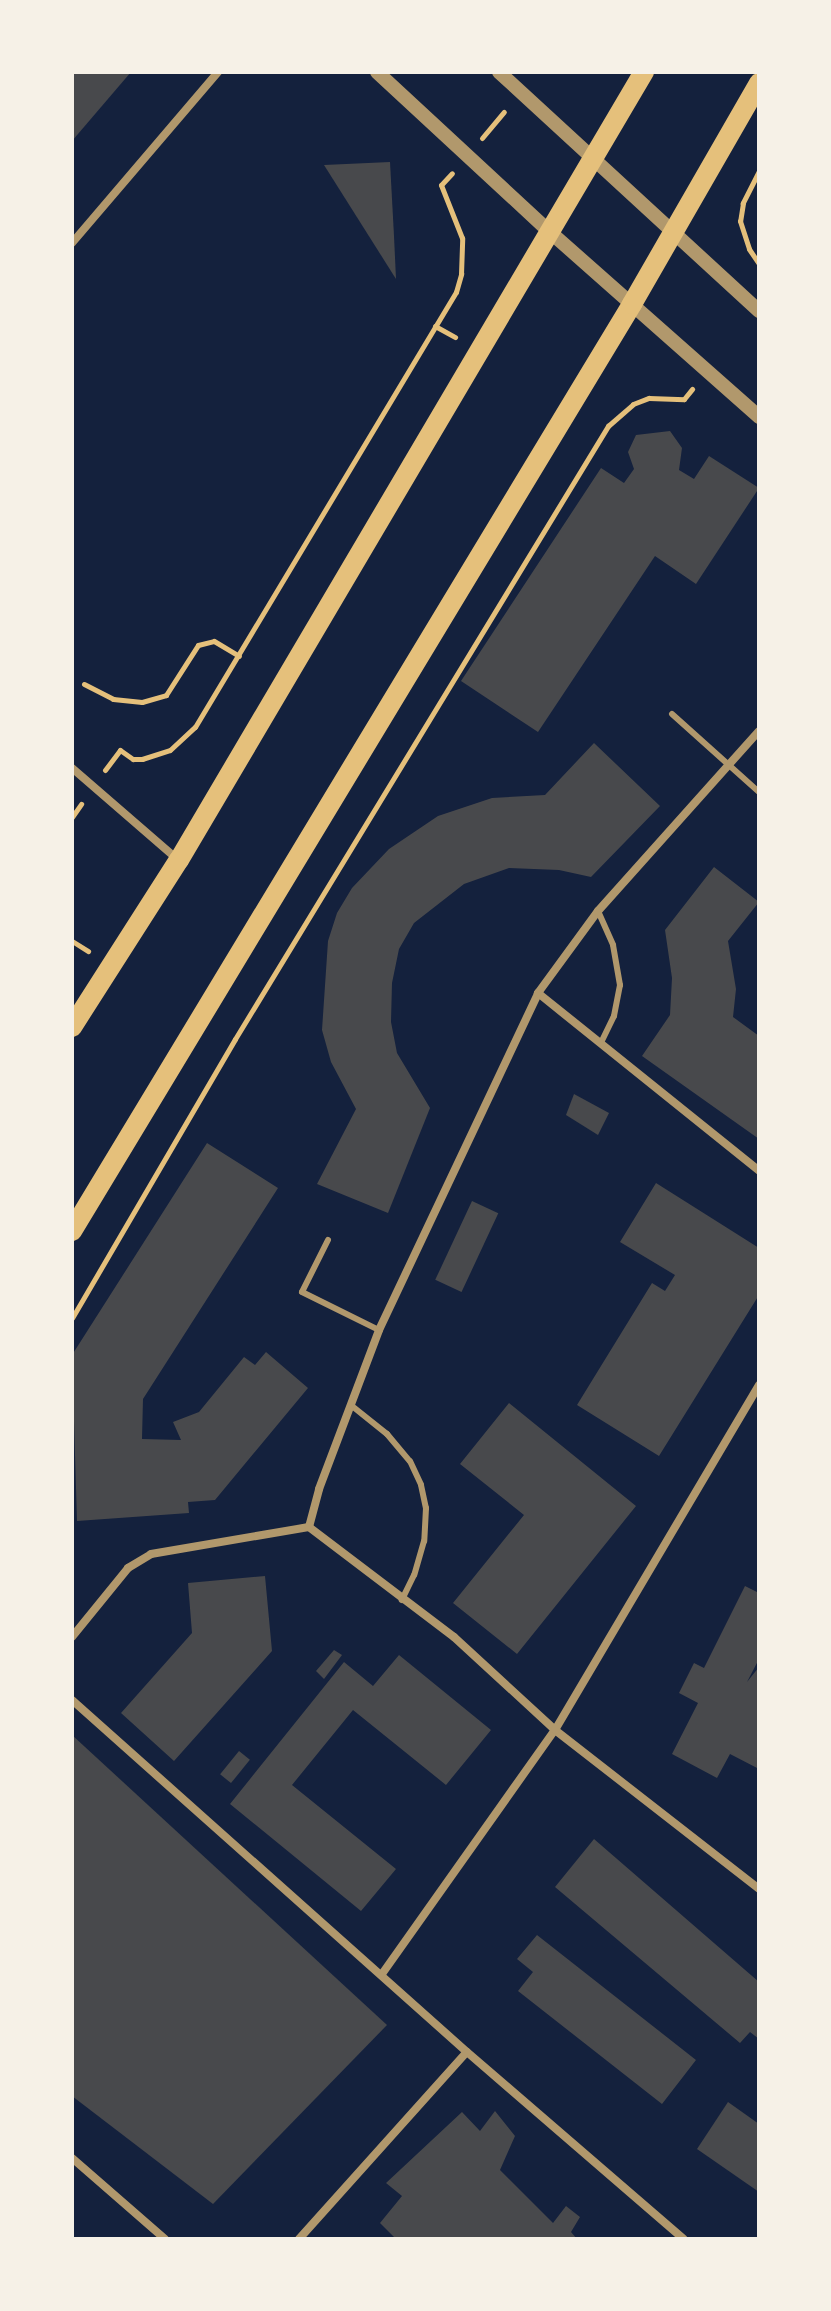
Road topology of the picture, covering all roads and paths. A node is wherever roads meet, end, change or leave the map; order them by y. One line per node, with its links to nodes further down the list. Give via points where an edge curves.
1 (218, 72): 12 (street)
2 (377, 72): 7 (street)
3 (499, 72): 6 (street)
4 (644, 72): 8 (main road)
5 (759, 83): 11 (main road)
6 (521, 92): 7 (path); 8 (street)
7 (467, 155): 10 (street); 18 (path, via 441,185 462,238 456,292)
8 (592, 158): 10 (main road); 11 (street)
9 (759, 171): 13 (path, via 740,221)
10 (549, 231): 14 (street); 27 (main road)
11 (673, 234): 14 (main road); 15 (street)
12 (72, 243)
13 (759, 264)
14 (632, 304): 16 (street); 33 (main road)
15 (759, 311)
16 (707, 369): 17 (street); 35 (path, via 684,399 649,398 626,408 608,426)
17 (759, 417)
18 (239, 656): 19 (path, via 214,641 198,645 166,695 142,702 113,699); 24 (path, via 184,741 142,759 120,750)
19 (84, 684)
20 (672, 714): 22 (lane)
21 (759, 731): 22 (street)
22 (730, 763): 25 (lane); 28 (street)
23 (72, 768): 24 (street)
24 (93, 787): 26 (path); 27 (street)
25 (759, 792)
26 (72, 817)
27 (179, 860): 30 (main road)
28 (598, 911): 29 (street); 31 (lane, via 613,945 620,985)
29 (538, 993): 31 (street); 36 (street)
30 (72, 1027)
31 (601, 1043): 32 (street)
32 (759, 1171)
33 (72, 1231)
34 (328, 1240): 36 (lane, via 302,1292)
35 (72, 1318)
36 (379, 1330): 38 (street)
37 (759, 1385): 43 (street)
38 (352, 1406): 39 (street); 40 (lane, via 387,1434 410,1461 421,1485 424,1541)
39 (309, 1527): 40 (street); 41 (street, via 151,1554 128,1568)
40 (402, 1600): 43 (street, via 454,1637)
41 (72, 1637)
42 (72, 1700): 45 (street)
43 (555, 1730): 44 (street); 45 (street)
44 (759, 1889)
45 (382, 1974): 46 (street)
46 (467, 2052): 48 (street); 50 (street)
47 (72, 2158): 49 (street)
48 (303, 2238)
49 (165, 2239)
50 (684, 2239)

